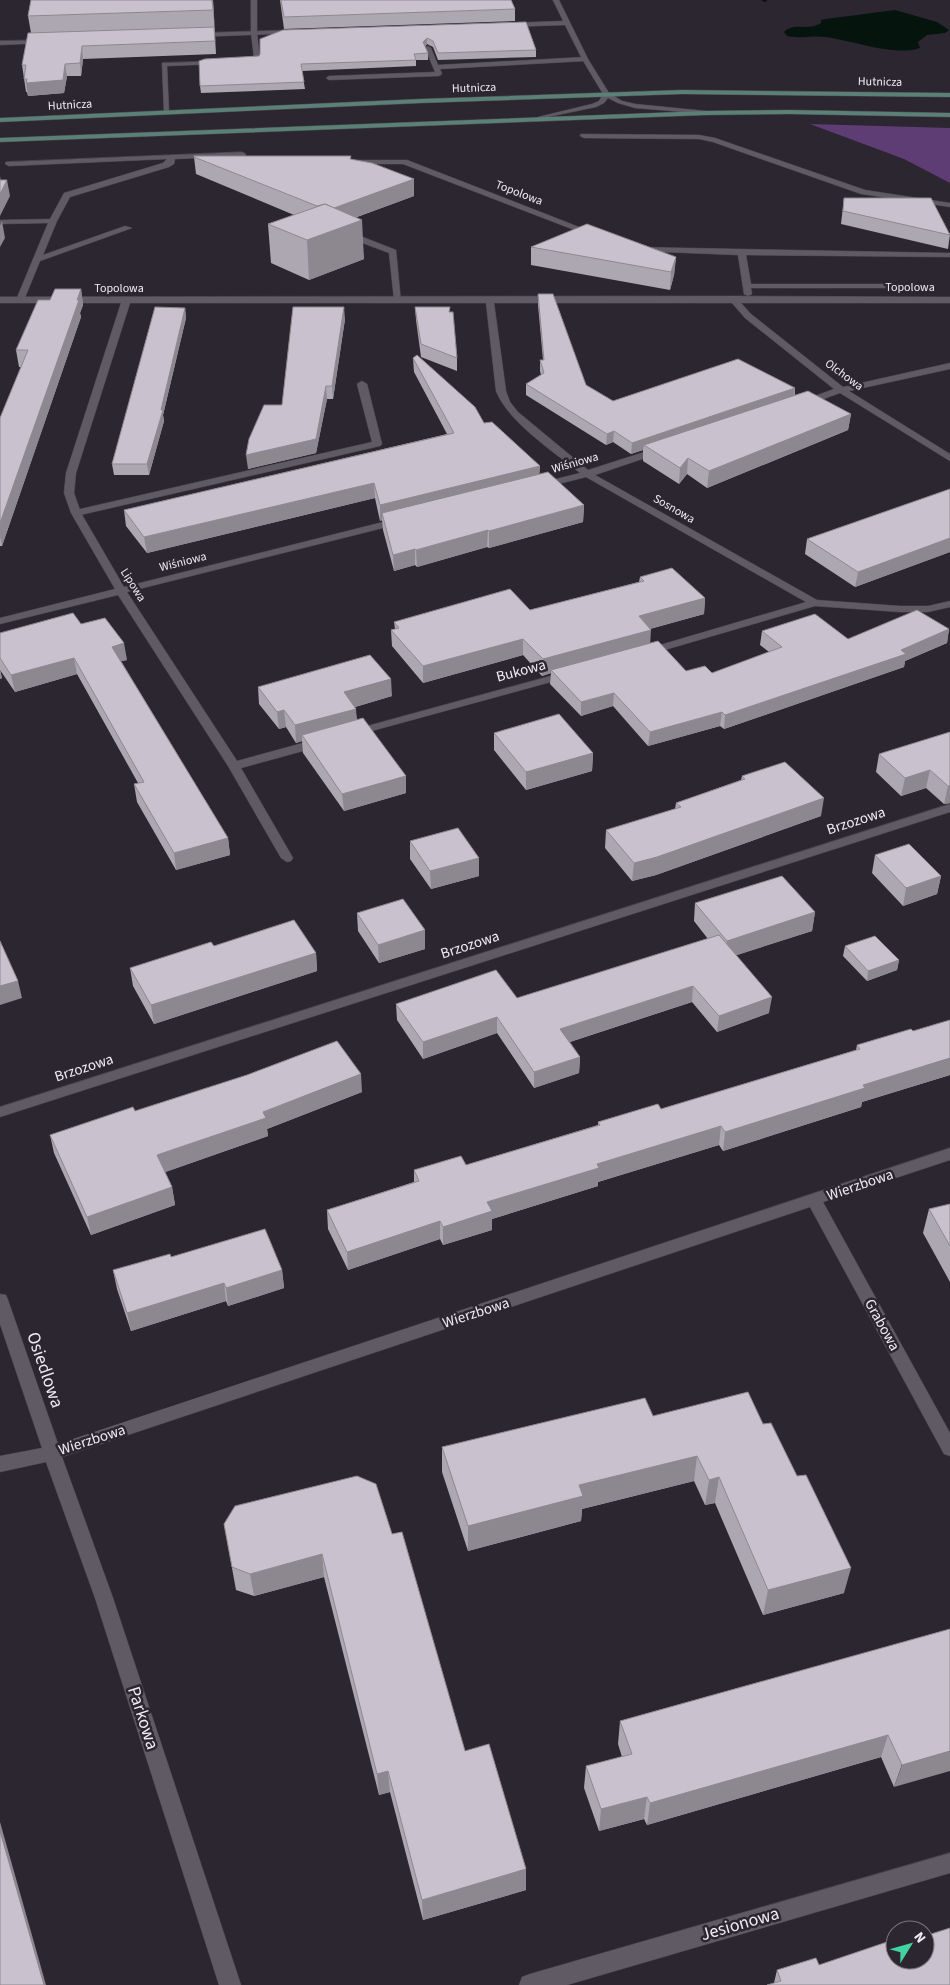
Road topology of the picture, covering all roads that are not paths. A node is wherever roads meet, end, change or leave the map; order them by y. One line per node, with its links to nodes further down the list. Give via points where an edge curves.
1 (254, 0): 6 (street)
2 (556, 0): 3 (street)
3 (567, 23): 4 (street); 11 (street)
4 (502, 25)
5 (304, 32): 6 (street)
6 (254, 33): 7 (street); 13 (street, via 257,60)
7 (186, 36)
8 (49, 41): 9 (street)
9 (0, 42)
10 (428, 48): 14 (street)
11 (585, 59): 14 (street); 16 (street)
12 (229, 61): 18 (street, via 164,64)
13 (239, 61)
14 (436, 66): 15 (street, via 439,74)
15 (329, 78)
16 (606, 94): 17 (main road, Hutnicza); 18 (main road, Hutnicza); 19 (street, via 635,106); 21 (street, via 602,102 594,106)
17 (950, 95)
18 (166, 112): 22 (main road, Hutnicza)
19 (706, 113): 20 (main road); 21 (main road)
20 (950, 115)
21 (540, 118): 24 (main road)
22 (0, 120)
23 (584, 136): 29 (street, via 699,137 715,140 864,192)
24 (0, 140)
25 (242, 154): 26 (street)
26 (171, 157): 28 (street); 30 (street, via 171,162 166,165 67,195)
27 (346, 162): 34 (street, Topolowa, via 404,162)
28 (9, 164)
29 (950, 205)
30 (53, 220): 31 (street); 38 (street)
31 (0, 222)
32 (128, 228): 38 (street)
33 (341, 232): 43 (street, via 393,252)
34 (604, 238)
35 (630, 248): 36 (street)
36 (742, 253): 37 (street); 39 (street)
37 (948, 255)
38 (36, 260): 42 (street)
39 (747, 286): 40 (street); 46 (street)
40 (909, 286)
41 (0, 300): 42 (street, Topolowa)
42 (20, 300): 48 (street, Topolowa)
43 (398, 300): 44 (street, Topolowa); 48 (street, Topolowa)
44 (490, 300): 45 (street, Topolowa); 55 (street, Sosnowa, via 500,391 506,403)
45 (733, 300): 46 (street, Topolowa); 51 (street, Olchowa, via 748,316)
46 (750, 300): 47 (street, Topolowa)
47 (950, 300)
48 (126, 301): 57 (street, Lipowa, via 72,473 69,493)
49 (950, 366): 51 (street)
50 (362, 384): 57 (street, via 377,444)
51 (841, 390): 52 (street); 54 (street, Olchowa)
52 (794, 406)
53 (672, 446): 55 (street, Wiśniowa)
54 (950, 458)
55 (587, 474): 56 (street, Wiśniowa); 60 (street, Sosnowa)
56 (528, 488)
57 (76, 513): 59 (street, Lipowa)
58 (412, 518): 59 (street, Wiśniowa)
59 (121, 591): 62 (street, Wiśniowa); 65 (street, Lipowa)
60 (815, 603): 61 (street, Sosnowa, via 900,609 928,609); 63 (street)
61 (950, 604)
62 (0, 621)
63 (634, 655)
64 (577, 671): 65 (street, Bukowa)
65 (234, 766): 67 (street, Lipowa)
66 (950, 808): 68 (street, Brzozowa)
67 (288, 858)
68 (0, 1112)
69 (950, 1154): 70 (street, Wierzbowa)
70 (814, 1201): 72 (street, Grabowa); 73 (street, Wierzbowa)
71 (0, 1300): 73 (street, Osiedlowa)
72 (950, 1449)
73 (52, 1453): 74 (street, Wierzbowa); 76 (street, Parkowa, via 104,1598)
74 (0, 1464)
75 (950, 1863): 77 (street, Jesionowa)
76 (230, 1985)
77 (530, 1985)

